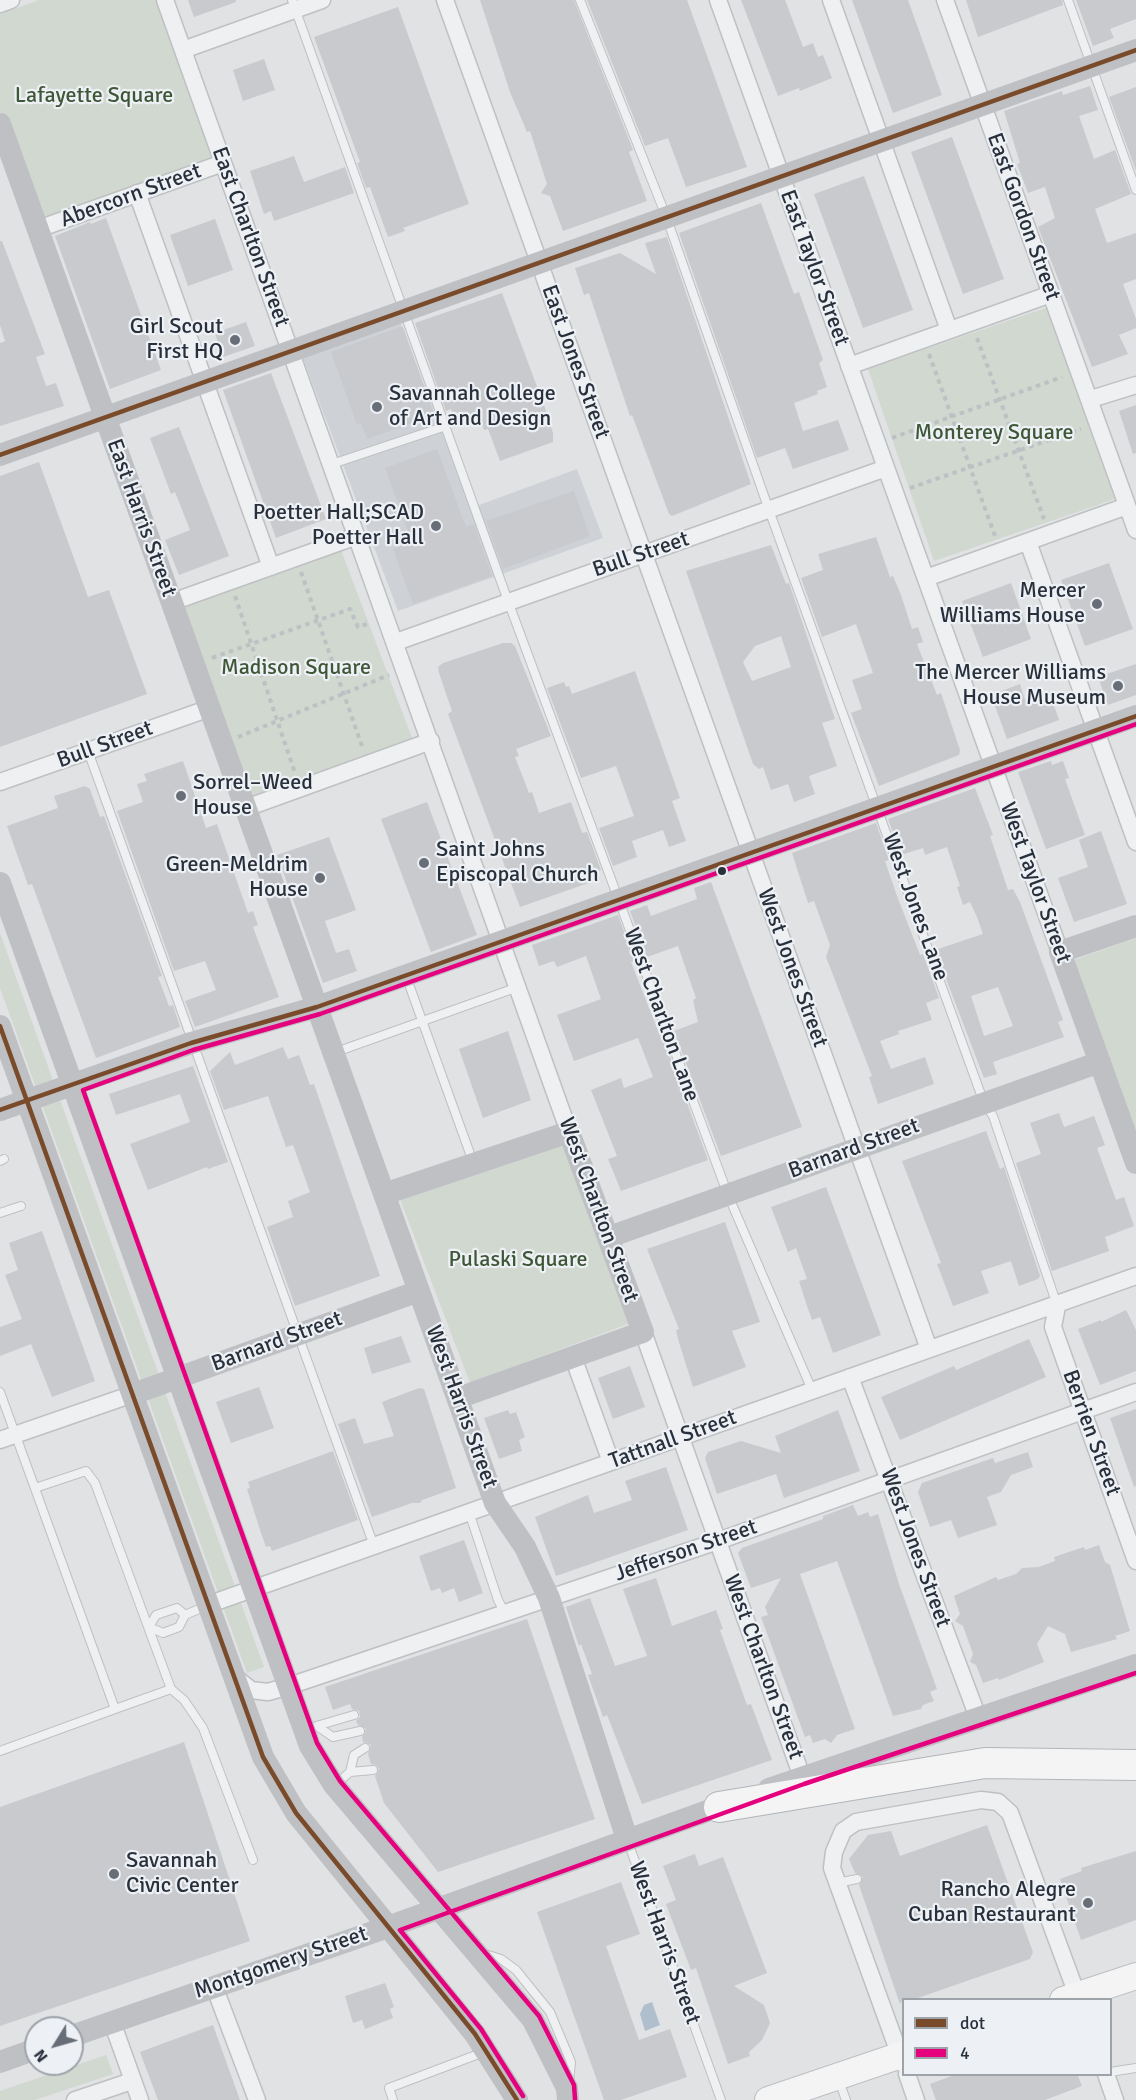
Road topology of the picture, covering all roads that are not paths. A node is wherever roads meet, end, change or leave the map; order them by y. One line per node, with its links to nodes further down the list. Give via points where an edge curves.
1 (11, 0): 10 (street)
2 (165, 0): 12 (street, East Charlton Street)
3 (322, 0): 11 (street)
4 (444, 0): 24 (street, East Jones Street)
5 (580, 0): 22 (lane, West Jones Lane)
6 (718, 0): 19 (street, East Taylor Street)
7 (831, 0): 17 (street)
8 (945, 0): 15 (street, East Gordon Street)
9 (1068, 0): 14 (lane)
10 (0, 4)
11 (294, 4): 12 (street); 26 (lane, West Charlton Lane)
12 (183, 50): 18 (street, East Charlton Street)
13 (1136, 50): 14 (main road)
14 (1092, 65): 15 (main road); 20 (lane)
15 (983, 104): 17 (main road); 25 (street, East Gordon Street)
16 (0, 124): 23 (main road, East Harris Street)
17 (881, 140): 19 (main road); 27 (street)
18 (223, 163): 21 (street, Abercorn Street); 28 (street, East Charlton Street)
19 (781, 176): 22 (main road); 29 (street, East Taylor Street)
20 (1136, 190)
21 (137, 193): 23 (street, Abercorn Street); 30 (street)
22 (666, 216): 24 (main road); 39 (lane, West Jones Lane)
23 (38, 229): 33 (main road, East Harris Street)
24 (539, 262): 26 (main road); 43 (street, East Jones Street)
25 (1051, 294): 27 (street); 32 (street, East Gordon Street)
26 (403, 309): 28 (main road); 34 (lane, West Charlton Lane)
27 (949, 330): 29 (street)
28 (291, 351): 30 (main road); 36 (street, East Charlton Street)
29 (849, 366): 37 (street, East Taylor Street)
30 (205, 381): 33 (main road); 44 (street)
31 (1136, 385): 32 (street)
32 (1091, 399): 38 (street, East Gordon Street)
33 (105, 417): 35 (main road); 47 (main road, East Harris Street)
34 (446, 426): 36 (lane); 46 (lane, West Charlton Lane)
35 (0, 454)
36 (332, 464): 41 (street, East Charlton Street)
37 (886, 468): 39 (street, Bull Street); 45 (street, West Taylor Street)
38 (1127, 506): 40 (street, East Gordon Street); 42 (street)
39 (769, 510): 43 (street, Bull Street); 56 (lane, West Jones Lane)
40 (1136, 530)
41 (357, 536): 44 (street); 48 (street, East Charlton Street)
42 (1028, 542): 45 (street); 51 (street)
43 (644, 554): 46 (street, Bull Street); 59 (street, West Jones Street)
44 (272, 567): 47 (street)
45 (926, 578): 54 (street, West Taylor Street)
46 (508, 601): 48 (street, Bull Street); 61 (lane, West Charlton Lane)
47 (172, 602): 49 (main road, East Harris Street)
48 (396, 642): 52 (street, West Charlton Street)
49 (210, 708): 53 (street, Bull Street); 57 (main road, West Harris Street)
50 (1136, 716): 51 (main road)
51 (1096, 730): 54 (main road); 58 (street)
52 (431, 741): 57 (street); 63 (street, West Charlton Street)
53 (88, 751): 55 (street, Bull Street); 70 (lane)
54 (993, 767): 56 (main road); 64 (street, West Taylor Street)
55 (0, 782)
56 (879, 807): 59 (main road); 75 (lane, West Jones Lane)
57 (246, 808): 67 (main road, West Harris Street)
58 (1136, 842)
59 (751, 853): 61 (main road); 78 (street, West Jones Street)
60 (0, 883): 73 (main road)
61 (618, 901): 63 (main road); 82 (lane, West Charlton Lane)
62 (1136, 926): 64 (main road)
63 (503, 941): 65 (main road); 66 (street, West Charlton Street)
64 (1060, 952): 72 (main road, West Taylor Street)
65 (406, 976): 67 (main road); 68 (lane)
66 (519, 987): 68 (lane); 77 (street, West Charlton Street)
67 (317, 1007): 70 (main road); 71 (main road, West Harris Street)
68 (422, 1019): 71 (lane); 79 (lane)
69 (0, 1026): 74 (main road)
70 (191, 1043): 73 (main road); 90 (lane)
71 (333, 1052): 81 (main road, West Harris Street)
72 (1100, 1062): 75 (main road, Barnard Street); 80 (main road, West Taylor Street)
73 (73, 1085): 74 (main road); 93 (main road)
74 (27, 1101): 76 (main road); 98 (main road)
75 (984, 1103): 78 (main road, Barnard Street); 88 (lane, West Jones Lane, via 993,1116)
76 (0, 1110)
77 (569, 1132): 79 (main road); 85 (main road, West Charlton Street)
78 (857, 1148): 82 (main road, Barnard Street); 91 (street, West Jones Street)
79 (473, 1163): 81 (main road)
80 (1136, 1163)
81 (384, 1194): 87 (main road, West Harris Street)
82 (728, 1195): 85 (main road, Barnard Street); 95 (lane, West Charlton Lane)
83 (21, 1206): 84 (lane)
84 (0, 1213)
85 (609, 1237): 89 (main road, West Charlton Street)
86 (1136, 1276): 88 (street, Tattnall Street)
87 (419, 1291): 90 (main road, Barnard Street); 99 (main road, West Harris Street)
88 (1057, 1306): 91 (street, Tattnall Street); 100 (street, Berrien Street, via 1053,1327)
89 (644, 1332): 92 (main road); 102 (street, West Charlton Street)
90 (297, 1334): 93 (main road, Barnard Street); 110 (lane)
91 (929, 1349): 94 (street, Tattnall Street)
92 (573, 1357): 99 (main road); 104 (street)
93 (179, 1376): 98 (main road, Barnard Street); 112 (main road)
94 (850, 1377): 95 (street, Tattnall Street); 105 (street, West Jones Street)
95 (812, 1390): 102 (street, Tattnall Street)
96 (0, 1392): 101 (lane)
97 (1136, 1392): 100 (street, Jefferson Street)
98 (133, 1394): 101 (street, Barnard Street); 114 (main road)
99 (458, 1398): 107 (main road, West Harris Street)
100 (1084, 1411): 105 (street, Jefferson Street); 111 (street, Berrien Street)
101 (16, 1435): 103 (street, Barnard Street); 106 (lane)
102 (681, 1437): 104 (street, Tattnall Street); 109 (street, West Charlton Street)
103 (0, 1440)
104 (610, 1462): 107 (street, Tattnall Street)
105 (890, 1480): 109 (street, Jefferson Street); 124 (street, West Jones Street)
106 (35, 1488): 117 (lane, via 86,1472 91,1477); 122 (lane)
107 (495, 1503): 108 (street, Tattnall Street); 113 (main road, West Harris Street, via 525,1547)
108 (469, 1512): 110 (street, Tattnall Street); 115 (lane)
109 (718, 1541): 113 (street, Jefferson Street); 131 (street, West Charlton Street)
110 (374, 1546): 112 (street, Tattnall Street)
111 (1136, 1561)
112 (254, 1588): 114 (street, Tattnall Street); 120 (main road)
113 (549, 1598): 115 (street, Jefferson Street); 134 (main road, West Harris Street)
114 (210, 1604): 116 (lane); 119 (main road)
115 (505, 1613): 120 (street, Jefferson Street)
116 (185, 1615): 117 (lane, via 179,1627 163,1633); 117 (lane, via 177,1608 166,1611 156,1615)
117 (149, 1627): 121 (lane)
118 (1136, 1665): 124 (main road, Montgomery Street)
119 (236, 1678): 120 (street, Jefferson Street, via 250,1690 268,1692); 139 (main road, via 263,1757 296,1813)
120 (289, 1686): 125 (main road)
121 (171, 1689): 122 (lane); 135 (lane, via 184,1700 203,1728)
122 (115, 1709): 128 (lane)
123 (354, 1715): 125 (lane)
124 (979, 1720): 131 (main road, Montgomery Street)
125 (311, 1728): 126 (lane, via 333,1737); 132 (main road, via 310,1746)
126 (360, 1731)
127 (365, 1748): 132 (lane, via 354,1755)
128 (0, 1751)
129 (1136, 1765): 133 (highway, via 985,1763)
130 (373, 1770): 132 (lane)
131 (802, 1777): 133 (main road, Montgomery Street)
132 (342, 1778): 138 (main road)
133 (719, 1807): 134 (main road, Montgomery Street)
134 (627, 1839): 138 (main road, Montgomery Street); 163 (lane, West Harris Street)
135 (253, 1860)
136 (857, 1879): 137 (lane)
137 (837, 1883): 142 (street, via 832,1869 834,1852 843,1831 856,1822 981,1800 998,1802 1010,1813); 147 (street)
138 (438, 1907): 139 (main road, Montgomery Street); 156 (main road, via 533,2020)
139 (387, 1927): 141 (main road, Montgomery Street); 145 (main road)
140 (1136, 1976): 142 (main road)
141 (214, 1986): 143 (main road, Montgomery Street); 160 (street)
142 (1073, 1998)
143 (112, 2022): 144 (main road, Montgomery Street); 154 (street)
144 (84, 2032)
145 (487, 2051): 161 (lane, via 389,2088); 162 (main road)
146 (24, 2053): 148 (main road)
147 (902, 2059)
148 (0, 2062)
149 (902, 2062): 155 (main road)
150 (1136, 2068): 151 (lane)
151 (1112, 2072)
152 (908, 2076): 164 (street)
153 (1107, 2076): 165 (street)
154 (132, 2081): 158 (street); 159 (street)
155 (841, 2088): 157 (main road)
156 (568, 2094)
157 (774, 2099)
158 (75, 2100)
159 (140, 2100)
160 (257, 2100)
161 (393, 2100)
162 (517, 2100)
163 (721, 2100)
164 (916, 2100)
165 (1115, 2100)

